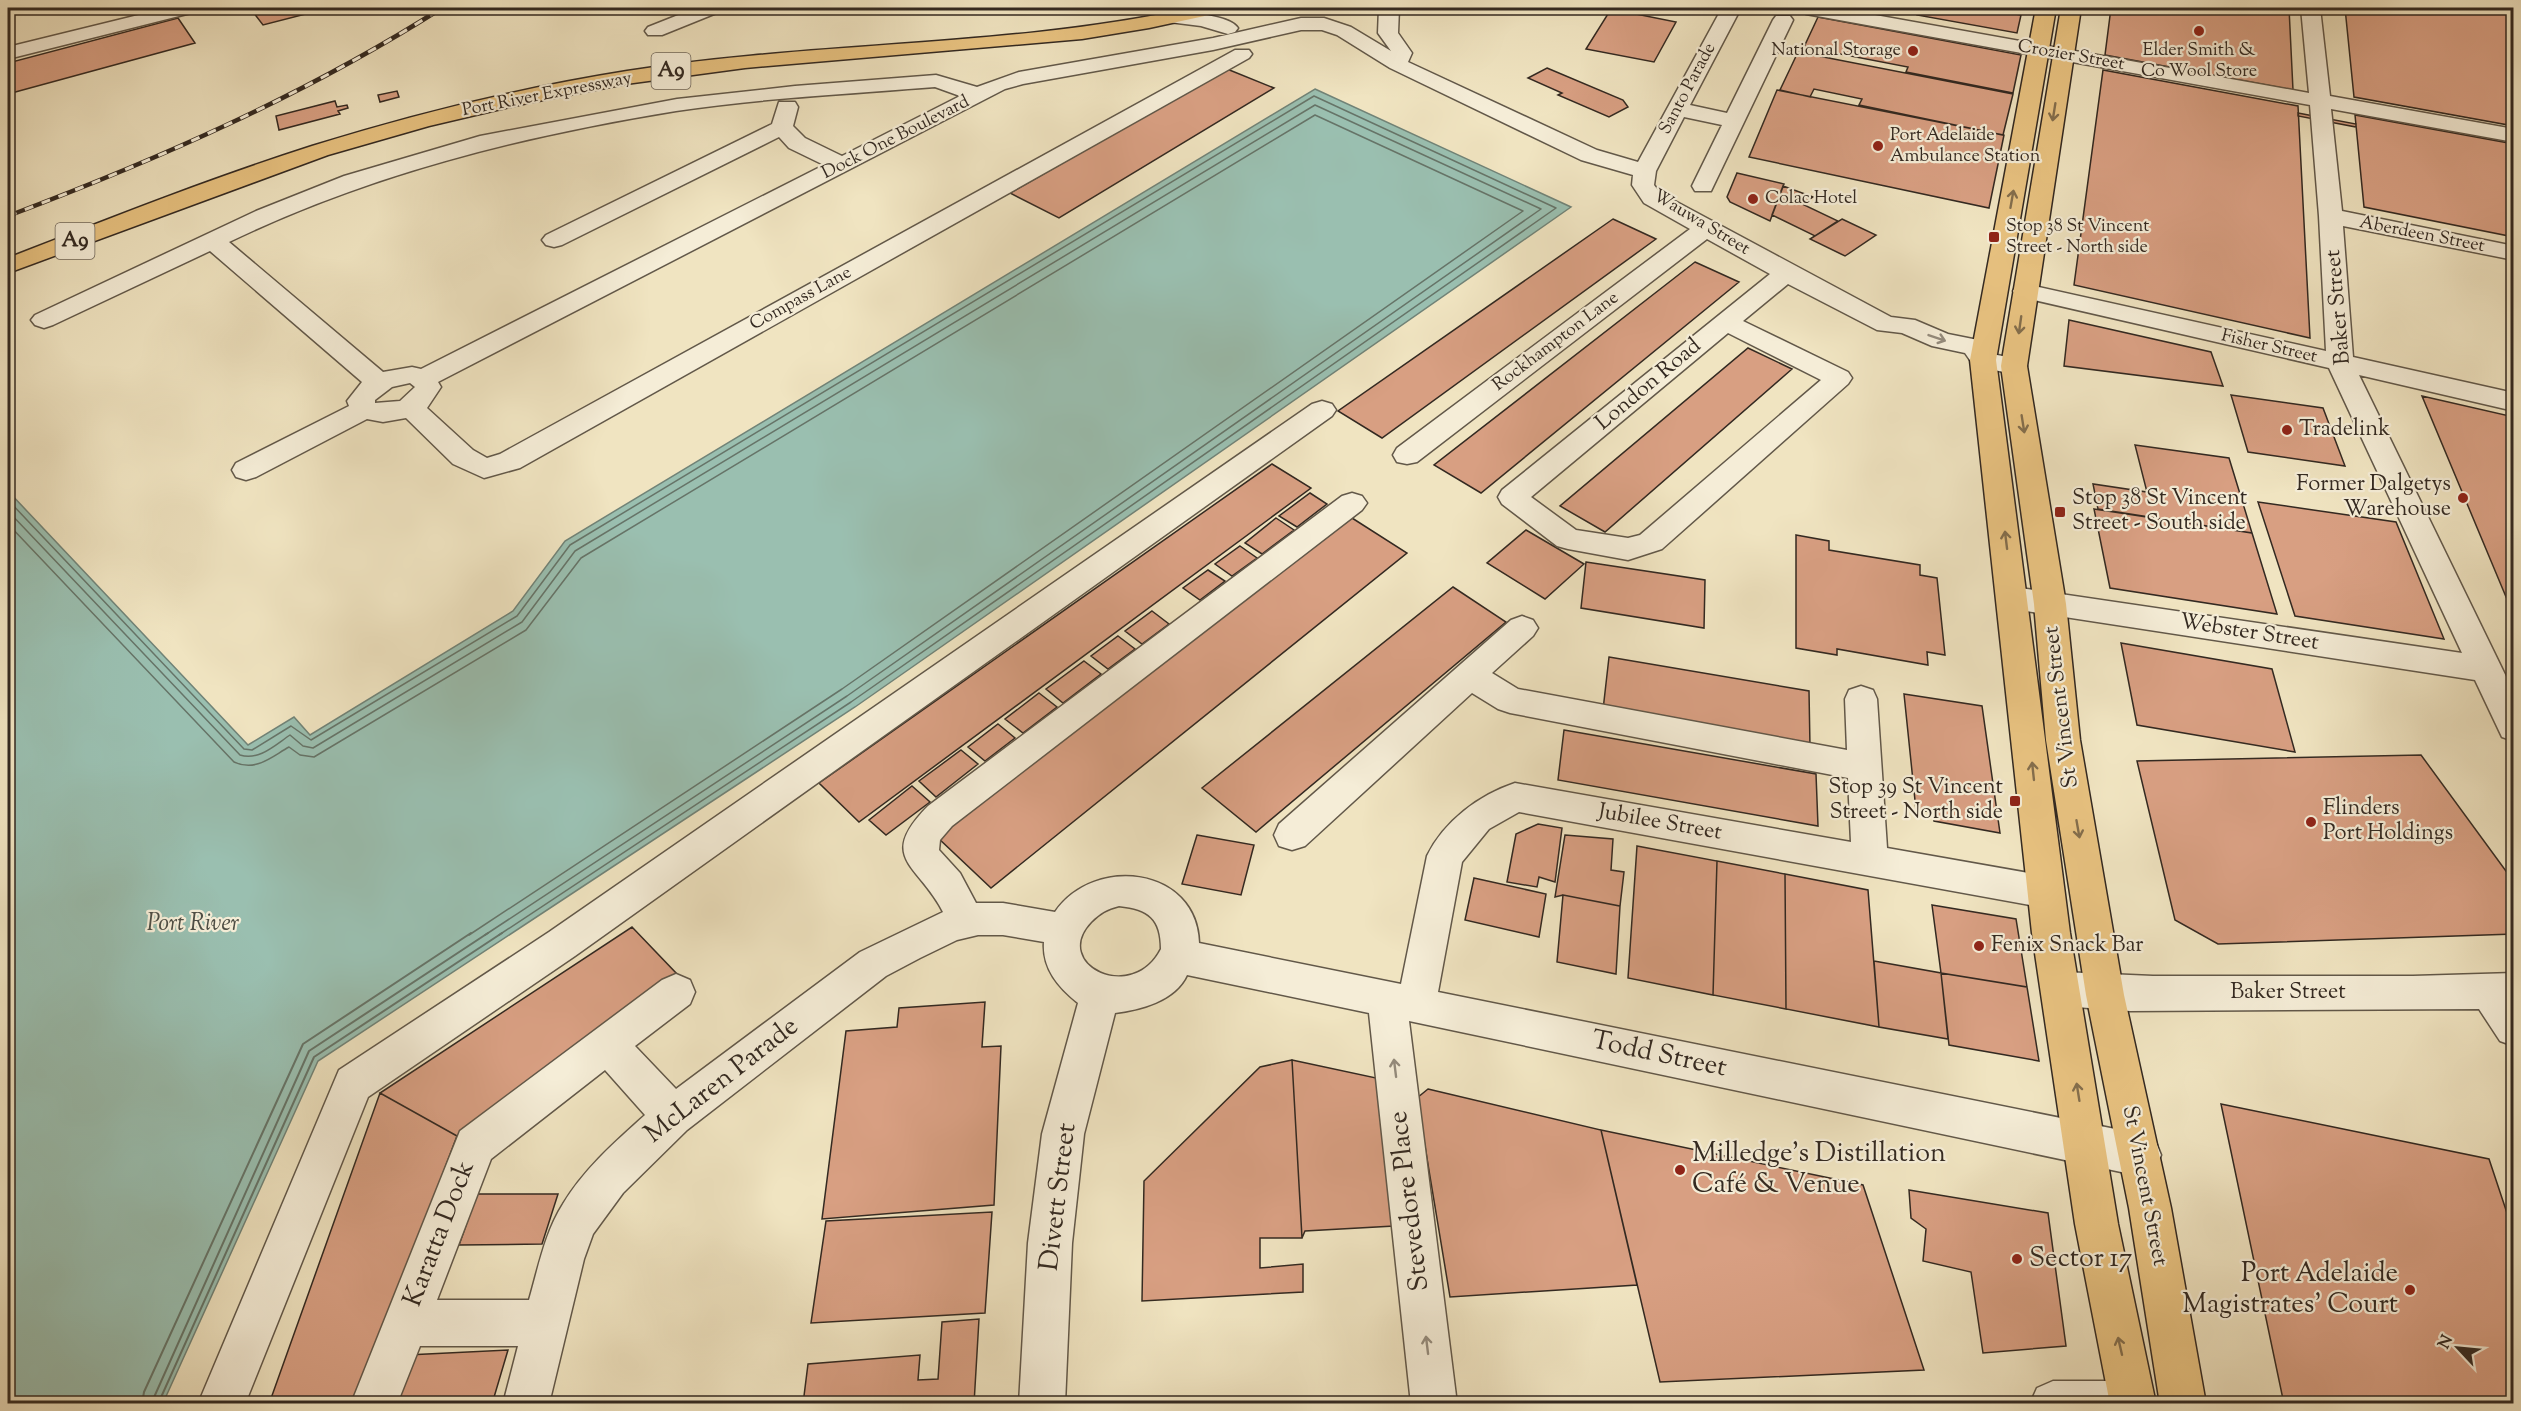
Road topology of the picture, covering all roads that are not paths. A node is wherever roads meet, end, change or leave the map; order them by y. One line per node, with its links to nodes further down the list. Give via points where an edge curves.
1 (189, 8): 16 (street)
2 (712, 8): 14 (street)
3 (1151, 8): 32 (main road, Port River Expressway / A9, via 994,32 690,56 560,78 352,130 273,155)
4 (1216, 8): 11 (main road, Port River Expressway / A9)
5 (1389, 8): 20 (street, via 1388,33 1402,53)
6 (1731, 8): 25 (street, Santo Parade)
7 (1806, 8): 15 (street, Crozier Street)
8 (2046, 8): 15 (main road, St Vincent Street)
9 (2071, 8): 19 (main road, St Vincent Street)
10 (2311, 8): 24 (street, Baker Street)
11 (1176, 18): 13 (street, via 1203,20); 32 (main road, Port River Expressway / A9, via 1008,43 762,60 563,89 357,140)
12 (1783, 20): 26 (street)
13 (1228, 28)
14 (655, 31)
15 (2038, 50): 19 (street, Crozier Street); 44 (main road, St Vincent Street, one-way to 15)
16 (8, 53)
17 (1170, 53): 20 (street, Dock One Boulevard, via 1301,24 1324,24 1344,31); 21 (street, via 1179,65); 23 (street, Dock One Boulevard, via 1019,78)
18 (1242, 54): 21 (street, Compass Lane)
19 (2064, 54): 24 (street, Crozier Street); 41 (main road, St Vincent Street, one-way to 41)
20 (1397, 64): 30 (street, Wauwa Street, via 1589,156)
21 (1200, 77): 50 (street, Compass Lane, via 510,461 484,469 463,457)
22 (795, 92): 23 (street, via 936,81); 27 (street); 36 (street, via 677,105 480,143 352,181)
23 (979, 95): 29 (street, Dock One Boulevard)
24 (2320, 101): 28 (street, Crozier Street); 33 (street, Baker Street)
25 (1677, 109): 26 (street); 30 (street, Santo Parade)
26 (1734, 121): 31 (street)
27 (782, 127): 29 (street, via 797,143); 35 (street)
28 (2514, 136)
29 (842, 165): 47 (street, Dock One Boulevard)
30 (1645, 171): 34 (street, Wauwa Street, via 1643,185 1652,198)
31 (1703, 186)
32 (138, 211): 37 (main road, Port River Expressway / A9); 39 (main road, Port River Expressway / A9)
33 (2331, 216): 38 (street, Aberdeen Street); 45 (street, Baker Street)
34 (1706, 228): 40 (street, Wauwa Street); 53 (street, Rockhampton Lane)
35 (554, 240)
36 (213, 241): 42 (street); 48 (street)
37 (8, 253)
38 (2514, 253)
39 (8, 266)
40 (1786, 273): 43 (street, London Road); 44 (street, Wauwa Street, via 1886,325 1890,334 1936,357 1973,367)
41 (2025, 291): 45 (street, Fisher Street); 46 (main road, St Vincent Street, one-way to 46)
42 (44, 320)
43 (1725, 322): 43 (street, London Road, via 1839,378 1651,542 1628,549 1568,539 1512,497)
44 (1983, 360): 46 (street, Wauwa Street); 56 (main road, St Vincent Street, one-way to 44)
45 (2340, 364): 49 (street, Fisher Street); 59 (street, Baker Street)
46 (2014, 366): 57 (main road, St Vincent Street, one-way to 57)
47 (423, 379): 48 (street, via 395,376); 50 (street, via 428,387 423,398)
48 (379, 382): 51 (street, via 366,391 361,401)
49 (2514, 402)
50 (410, 407): 51 (street, via 376,414)
51 (364, 409): 54 (street)
52 (1322, 410): 83 (street, via 562,944 353,1084)
53 (1407, 455)
54 (246, 470)
55 (1352, 503): 67 (street, via 940,816 923,834 920,854 947,884)
56 (2013, 598): 57 (street, Webster Street); 66 (main road, St Vincent Street, one-way to 56)
57 (2050, 604): 59 (street, Webster Street); 74 (main road, St Vincent Street, one-way to 74, via 2063,740)
58 (1522, 628): 60 (street)
59 (2485, 669): 62 (street, Baker Street)
60 (1469, 675): 63 (street, via 1510,700); 64 (street)
61 (1861, 699): 63 (street)
62 (2514, 728)
63 (1865, 767): 65 (street)
64 (1292, 835)
65 (1870, 861): 66 (street, Jubilee Street); 75 (street, Jubilee Street, via 1515,797 1477,819 1445,856)
66 (2046, 892): 70 (main road, St Vincent Street)
67 (966, 921): 68 (street, McLaren Parade, via 1017,920); 78 (street, McLaren Parade, via 873,964)
68 (1064, 930): 69 (street, via 1077,910 1095,897 1119,890 1139,891 1159,900 1177,919 1182,939); 73 (street, via 1060,948 1066,969 1081,985)
69 (1179, 956): 73 (street, via 1164,978 1143,992 1117,997); 75 (street, Todd Street)
70 (2062, 989): 74 (street, Baker Street); 79 (main road, St Vincent Street, one-way to 70)
71 (2501, 991): 74 (street, Baker Street); 76 (street)
72 (676, 992): 77 (street)
73 (1100, 994): 86 (street, Divett Street, via 1063,1134 1050,1243)
74 (2105, 995): 80 (main road, St Vincent Street)
75 (1401, 1002): 79 (street, Todd Street); 87 (street, Stevedore Place, one-way to 75)
76 (2514, 1028)
77 (607, 1044): 78 (street); 81 (street, Karatta Dock, via 475,1145)
78 (672, 1116): 82 (street, McLaren Parade, via 608,1178 577,1220)
79 (2085, 1143): 80 (street, Todd Street); 90 (main road, St Vincent Street, one-way to 79, via 2104,1263)
80 (2140, 1155): 91 (main road, St Vincent Street)
81 (405, 1323): 82 (street, Karatta Dock); 84 (street, Karatta Dock)
82 (545, 1323): 85 (street, McLaren Parade)
83 (221, 1404)
84 (374, 1404)
85 (526, 1404)
86 (1042, 1404)
87 (1434, 1404)
88 (2053, 1404): 89 (street)
89 (2116, 1404)
90 (2133, 1404)
91 (2183, 1404)

